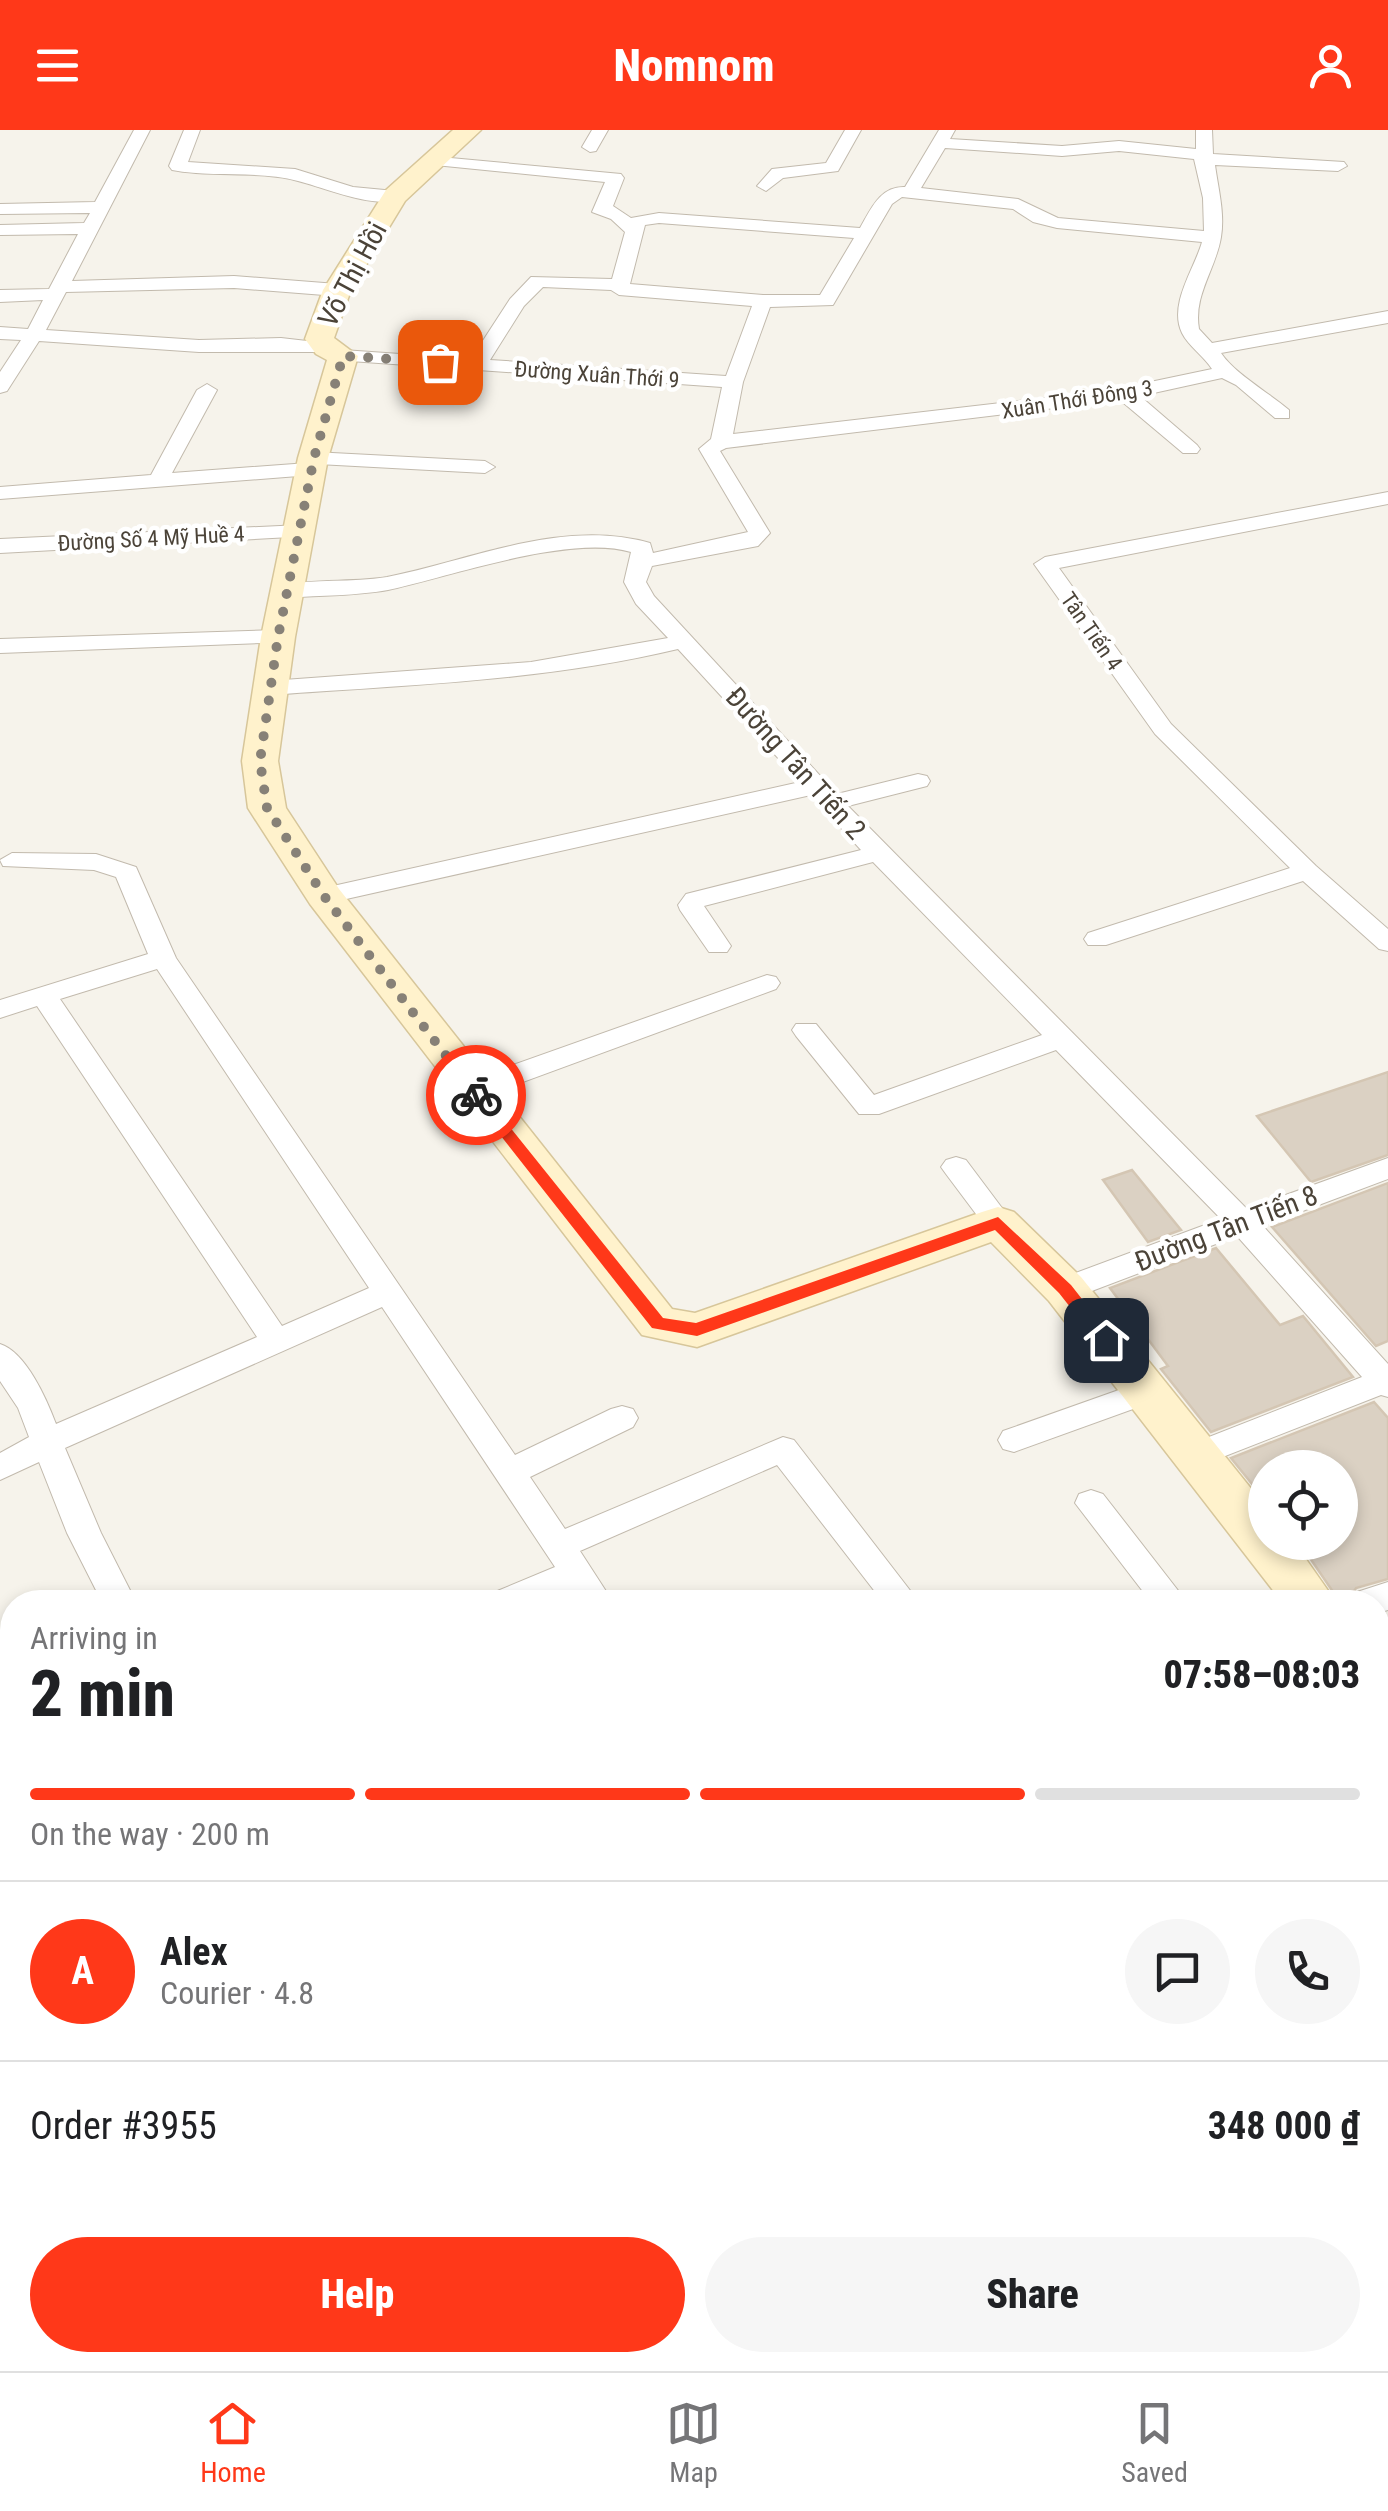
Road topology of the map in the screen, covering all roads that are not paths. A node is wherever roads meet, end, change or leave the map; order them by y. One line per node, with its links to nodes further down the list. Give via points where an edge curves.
1 (142, 130): 16 (street)
2 (192, 130): 15 (street, via 178,166 295,174 351,192)
3 (468, 130): 11 (street, Võ Thị Hồi)
4 (600, 130): 9 (street)
5 (853, 130): 13 (street, via 832,167 778,173)
6 (1204, 130): 10 (street)
7 (944, 136): 8 (street); 14 (street)
8 (994, 138): 10 (street, via 1062,151 1119,146)
9 (590, 147)
10 (1202, 157): 12 (street); 22 (street)
11 (434, 160): 15 (street, Võ Thị Hồi); 20 (street, via 615,178 602,210)
12 (1338, 166)
13 (766, 186)
14 (911, 191): 21 (street, via 886,201); 22 (street, via 1018,204 1057,223)
15 (395, 196): 24 (street, Võ Thị Hồi)
16 (100, 206): 17 (street); 18 (street)
17 (0, 209)
18 (89, 228): 19 (street); 25 (street)
19 (0, 230)
20 (634, 230): 21 (street, via 638,221 659,218); 23 (street)
21 (866, 234): 27 (street, via 826,301)
22 (1212, 236): 31 (street, via 1187,313 1190,331)
23 (617, 286): 27 (street); 33 (street, via 538,281)
24 (337, 290): 25 (street, via 234,282); 32 (street, Võ Thị Hồi, via 319,338)
25 (57, 291): 26 (street); 30 (street)
26 (0, 296)
27 (764, 301): 35 (street)
28 (1388, 317): 31 (street)
29 (0, 333): 30 (street, Đường Xuân Thới 9)
30 (36, 333): 32 (street, Đường Xuân Thới 9); 36 (street)
31 (1209, 350): 34 (street)
32 (334, 352): 33 (street, Đường Xuân Thới 9); 42 (street, Võ Thị Hồi)
33 (478, 365): 35 (street, Đường Xuân Thới 9)
34 (1224, 372): 38 (street, Xuân Thới Đông 3); 39 (street)
35 (732, 382): 40 (street)
36 (0, 387)
37 (207, 390): 44 (street)
38 (1124, 393): 40 (street, Xuân Thới Đông 3); 41 (street)
39 (1282, 414)
40 (721, 442): 49 (street, via 709,449 759,533 750,541)
41 (1190, 449)
42 (312, 463): 43 (street); 44 (street); 47 (street, Võ Thị Hồi)
43 (484, 467)
44 (158, 481): 45 (street)
45 (0, 493)
46 (1388, 498): 59 (street, Tân Tiến 4, via 1044,564 1164,729)
47 (301, 531): 48 (street, Đường Số 4 Mỹ Huề 4); 50 (street, Võ Thị Hồi)
48 (0, 546)
49 (643, 561): 50 (street, via 634,543 530,548 384,584); 52 (street, Đường Tân Tiến 2, via 635,582)
50 (288, 592): 51 (street, Võ Thị Hồi)
51 (278, 637): 53 (street); 54 (street, Võ Thị Hồi)
52 (684, 640): 54 (street, via 550,666); 56 (street, Đường Tân Tiến 2)
53 (0, 646)
54 (270, 688): 60 (street, Võ Thị Hồi, via 260,761 267,808)
55 (918, 781): 56 (street)
56 (824, 795): 57 (street, Đường Tân Tiến 2); 60 (street)
57 (878, 853): 63 (street, via 696,900 690,904); 69 (street, Đường Tân Tiến 2)
58 (12, 862): 64 (street, via 96,862 126,872)
59 (1307, 871): 61 (street); 62 (street, Tân Tiến 4)
60 (324, 896): 70 (street, Võ Thị Hồi)
61 (1097, 939)
62 (1388, 943)
63 (718, 946)
64 (164, 958): 66 (street); 76 (street)
65 (766, 983): 70 (street)
66 (44, 995): 67 (street); 77 (street)
67 (0, 1008)
68 (806, 1030): 69 (street, via 868,1107)
69 (1061, 1038): 73 (street, Đường Tân Tiến 2)
70 (472, 1090): 74 (street, Võ Thị Hồi, via 658,1323 697,1330)
71 (956, 1166): 74 (street)
72 (1388, 1168): 73 (street, Đường Tân Tiến 8)
73 (1241, 1221): 75 (street, Đường Tân Tiến 8); 79 (street, Đường Tân Tiến 2)
74 (998, 1223): 75 (street)
75 (1065, 1289): 80 (street)
76 (386, 1293): 77 (street); 86 (street)
77 (277, 1342): 83 (street)
78 (0, 1356): 83 (street, via 33,1404)
79 (1387, 1382): 84 (street)
80 (1148, 1392): 82 (street); 84 (street)
81 (622, 1418): 86 (street)
82 (1014, 1440)
83 (47, 1442): 85 (street); 91 (street)
84 (1198, 1455): 88 (street)
85 (0, 1468)
86 (508, 1473): 89 (street)
87 (1091, 1503): 95 (street)
88 (1248, 1520)
89 (566, 1560): 92 (street); 93 (street); 94 (street, via 783,1449)
90 (1279, 1560): 96 (street)
91 (113, 1590)
92 (524, 1590)
93 (587, 1590)
94 (893, 1590)
95 (1160, 1590)
96 (1302, 1590)

